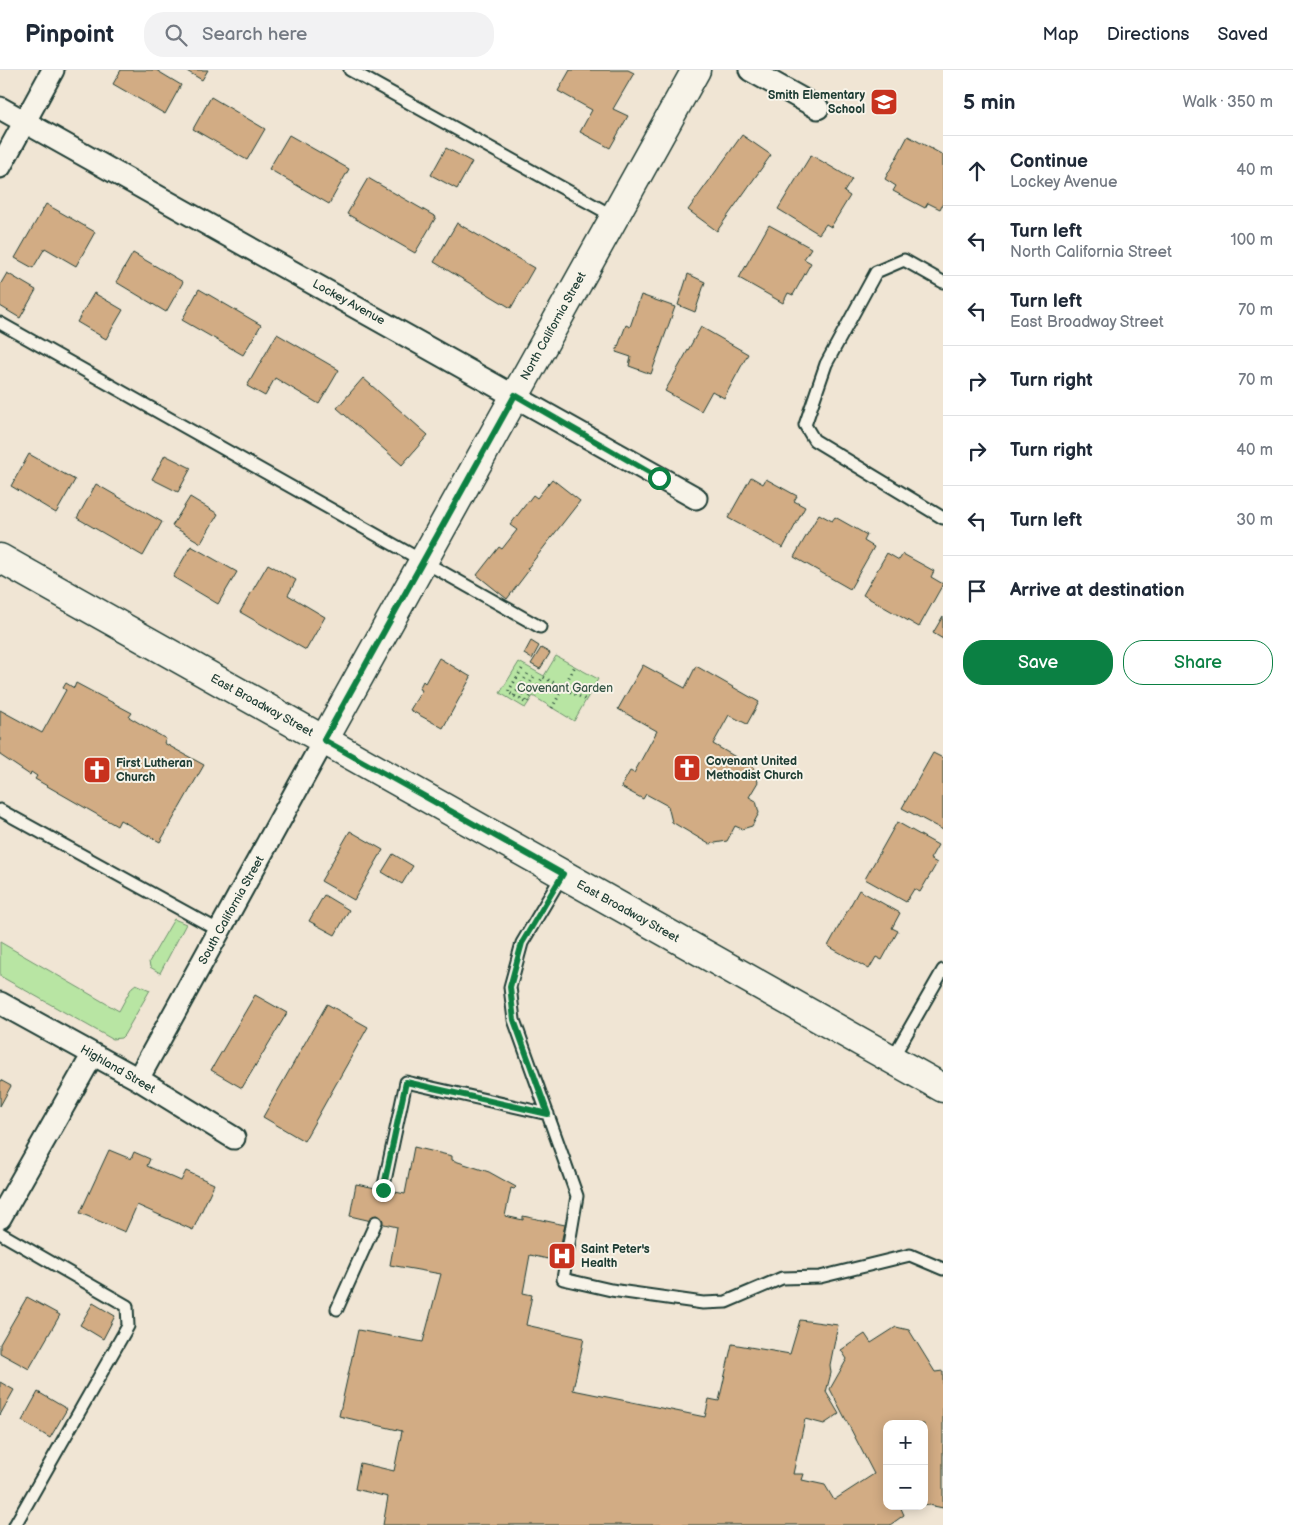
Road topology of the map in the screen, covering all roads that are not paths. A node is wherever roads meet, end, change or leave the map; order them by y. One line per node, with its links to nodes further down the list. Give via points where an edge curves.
1 (53, 70): 7 (street)
2 (350, 70): 9 (lane)
3 (696, 70): 9 (street, North California Street)
4 (750, 70): 6 (street)
5 (0, 108): 7 (street, Lockey Avenue)
6 (818, 108)
7 (24, 121): 8 (street); 12 (street, Lockey Avenue)
8 (0, 166)
9 (613, 216): 12 (street, North California Street)
10 (943, 282): 14 (lane, via 904,260 876,272 826,364 805,425 814,440)
11 (0, 323): 16 (lane)
12 (515, 395): 13 (street, Lockey Avenue); 16 (street, North California Street)
13 (696, 498)
14 (943, 518)
15 (0, 558): 18 (street, East Broadway Street)
16 (422, 562): 17 (lane); 18 (street, North California Street)
17 (540, 627)
18 (324, 740): 20 (street, East Broadway Street); 21 (street, South California Street)
19 (0, 810): 21 (lane)
20 (563, 874): 25 (street, East Broadway Street); 28 (lane, via 522,943 510,987 514,1020)
21 (220, 931): 26 (street, South California Street)
22 (943, 970): 25 (lane)
23 (0, 1003): 24 (street, Highland Street)
24 (93, 1054): 26 (street, Highland Street); 31 (street)
25 (892, 1059): 27 (street, East Broadway Street)
26 (138, 1079): 29 (street, Highland Street)
27 (939, 1082)
28 (548, 1114): 30 (lane, via 406,1082); 34 (lane, via 577,1196 563,1279 611,1290 703,1303 726,1302 782,1278 820,1277 910,1255)
29 (234, 1138)
30 (383, 1190)
31 (0, 1218)
32 (376, 1222): 35 (lane)
33 (0, 1233): 36 (lane, via 127,1306 128,1326)
34 (943, 1269)
35 (337, 1309)
36 (15, 1525)

